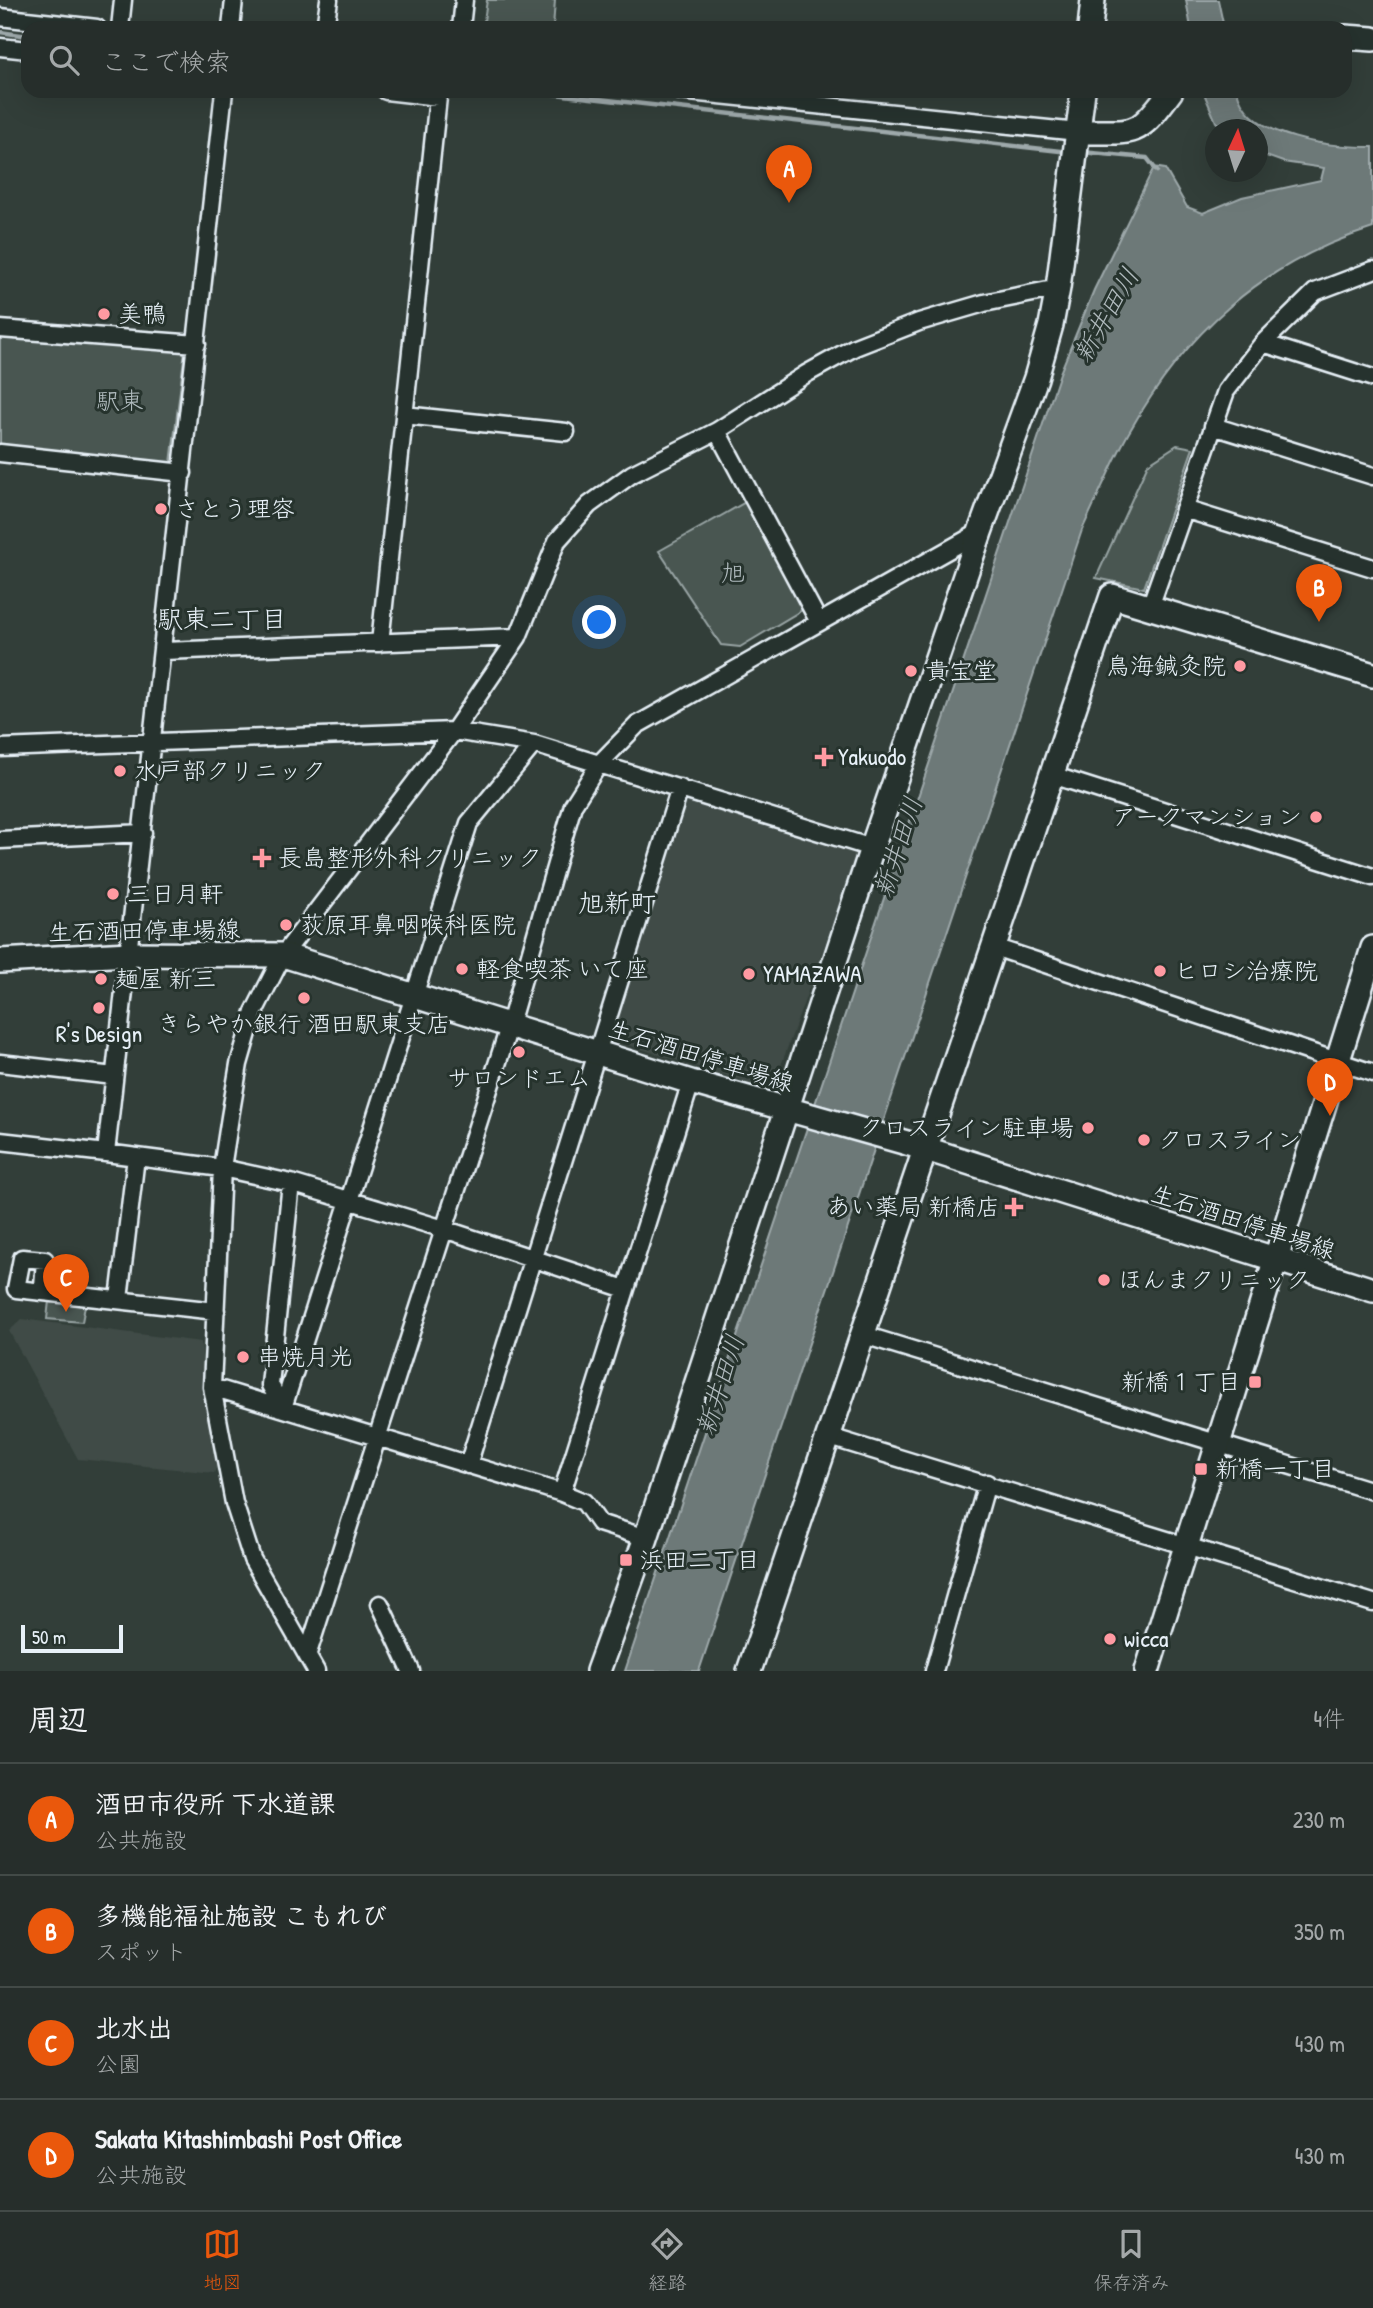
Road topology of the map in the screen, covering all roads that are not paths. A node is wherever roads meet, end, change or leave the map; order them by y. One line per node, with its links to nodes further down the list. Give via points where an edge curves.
1 (123, 0): 8 (street)
2 (234, 0): 9 (street)
3 (329, 0): 10 (street)
4 (464, 0): 11 (street)
5 (1093, 0): 12 (street)
6 (0, 17): 7 (street)
7 (35, 21)
8 (121, 21)
9 (232, 21)
10 (326, 21)
11 (462, 21)
12 (1091, 21)
13 (1352, 38): 14 (street)
14 (1373, 39)
15 (0, 47): 16 (street)
16 (21, 49)
17 (223, 98): 27 (street)
18 (438, 98): 29 (street)
19 (748, 98): 22 (street)
20 (1082, 98): 22 (street)
21 (1166, 98): 22 (street, via 1147,124 1134,131)
22 (1078, 132): 24 (street)
23 (1368, 275): 26 (street, via 1315,292)
24 (1058, 288): 31 (street, via 932,318 855,347); 37 (street, via 1036,378)
25 (0, 329): 27 (street)
26 (1263, 343): 28 (street); 30 (street, via 1226,391)
27 (197, 344): 34 (street)
28 (1373, 378)
29 (404, 415): 32 (street); 42 (street)
30 (1213, 426): 35 (street); 36 (street)
31 (717, 431): 40 (street); 41 (street, via 632,474 589,505 557,541)
32 (566, 432)
33 (0, 453): 34 (street)
34 (183, 473): 43 (street)
35 (1373, 476)
36 (1184, 509): 38 (street); 39 (street)
37 (980, 532): 40 (street); 54 (street)
38 (1373, 568)
39 (1150, 607): 44 (street); 50 (street, via 1112,596)
40 (819, 622): 49 (street, via 637,725)
41 (517, 637): 42 (street); 45 (street)
42 (380, 643): 43 (street)
43 (164, 651): 46 (street)
44 (1373, 675)
45 (454, 731): 46 (street); 47 (street); 59 (street)
46 (154, 742): 48 (street); 52 (street)
47 (534, 744): 49 (street); 61 (street, via 469,823)
48 (0, 748)
49 (599, 764): 51 (street); 62 (street, via 573,805)
50 (1052, 775): 55 (street); 56 (street)
51 (680, 788): 54 (street); 63 (street)
52 (143, 833): 53 (street); 58 (street)
53 (0, 839)
54 (872, 848): 69 (street)
55 (1373, 877)
56 (994, 947): 64 (street); 71 (street)
57 (1373, 948): 64 (street)
58 (129, 954): 59 (street, 生石酒田停車場線); 60 (street, 生石酒田停車場線); 67 (street)
59 (283, 955): 61 (street, 生石酒田停車場線); 74 (street, via 254,1012 239,1064)
60 (0, 961)
61 (414, 995): 62 (street, 生石酒田停車場線); 76 (street)
62 (510, 1024): 63 (street, 生石酒田停車場線); 77 (street)
63 (599, 1052): 68 (street, 生石酒田停車場線); 78 (street)
64 (1337, 1062): 66 (street); 79 (street)
65 (0, 1063): 67 (street)
66 (1373, 1073)
67 (114, 1076): 72 (street)
68 (691, 1082): 69 (street, 生石酒田停車場線); 80 (street)
69 (792, 1111): 71 (street, 生石酒田停車場線); 95 (street)
70 (0, 1141): 72 (street)
71 (917, 1146): 79 (street, 生石酒田停車場線); 85 (street)
72 (106, 1153): 73 (street)
73 (136, 1157): 74 (street); 83 (street)
74 (222, 1168): 75 (street); 84 (street)
75 (291, 1183): 76 (street); 87 (street, via 270,1385)
76 (350, 1201): 77 (street); 87 (street)
77 (444, 1229): 78 (street); 88 (street)
78 (535, 1258): 80 (street); 91 (street)
79 (1275, 1259): 81 (street, 生石酒田停車場線); 90 (street)
80 (625, 1289): 94 (street)
81 (1373, 1290)
82 (47, 1292): 83 (street)
83 (119, 1299): 84 (street)
84 (216, 1311): 86 (street)
85 (864, 1335): 89 (street); 90 (street)
86 (212, 1387): 87 (street); 99 (street, via 234,1503 252,1559)
87 (283, 1408): 88 (street)
88 (377, 1437): 91 (street); 99 (street)
89 (830, 1437): 92 (street); 103 (street)
90 (1218, 1444): 93 (street); 96 (street)
91 (468, 1465): 94 (street)
92 (987, 1483): 96 (street); 104 (street)
93 (1373, 1491)
94 (562, 1493): 95 (street, via 584,1502 599,1523)
95 (646, 1538): 102 (street)
96 (1186, 1546): 97 (street); 105 (street)
97 (1373, 1603)
98 (380, 1604): 101 (street)
99 (308, 1653): 100 (street)
100 (316, 1671)
101 (411, 1671)
102 (598, 1671)
103 (749, 1671)
104 (934, 1671)
105 (1147, 1671)

